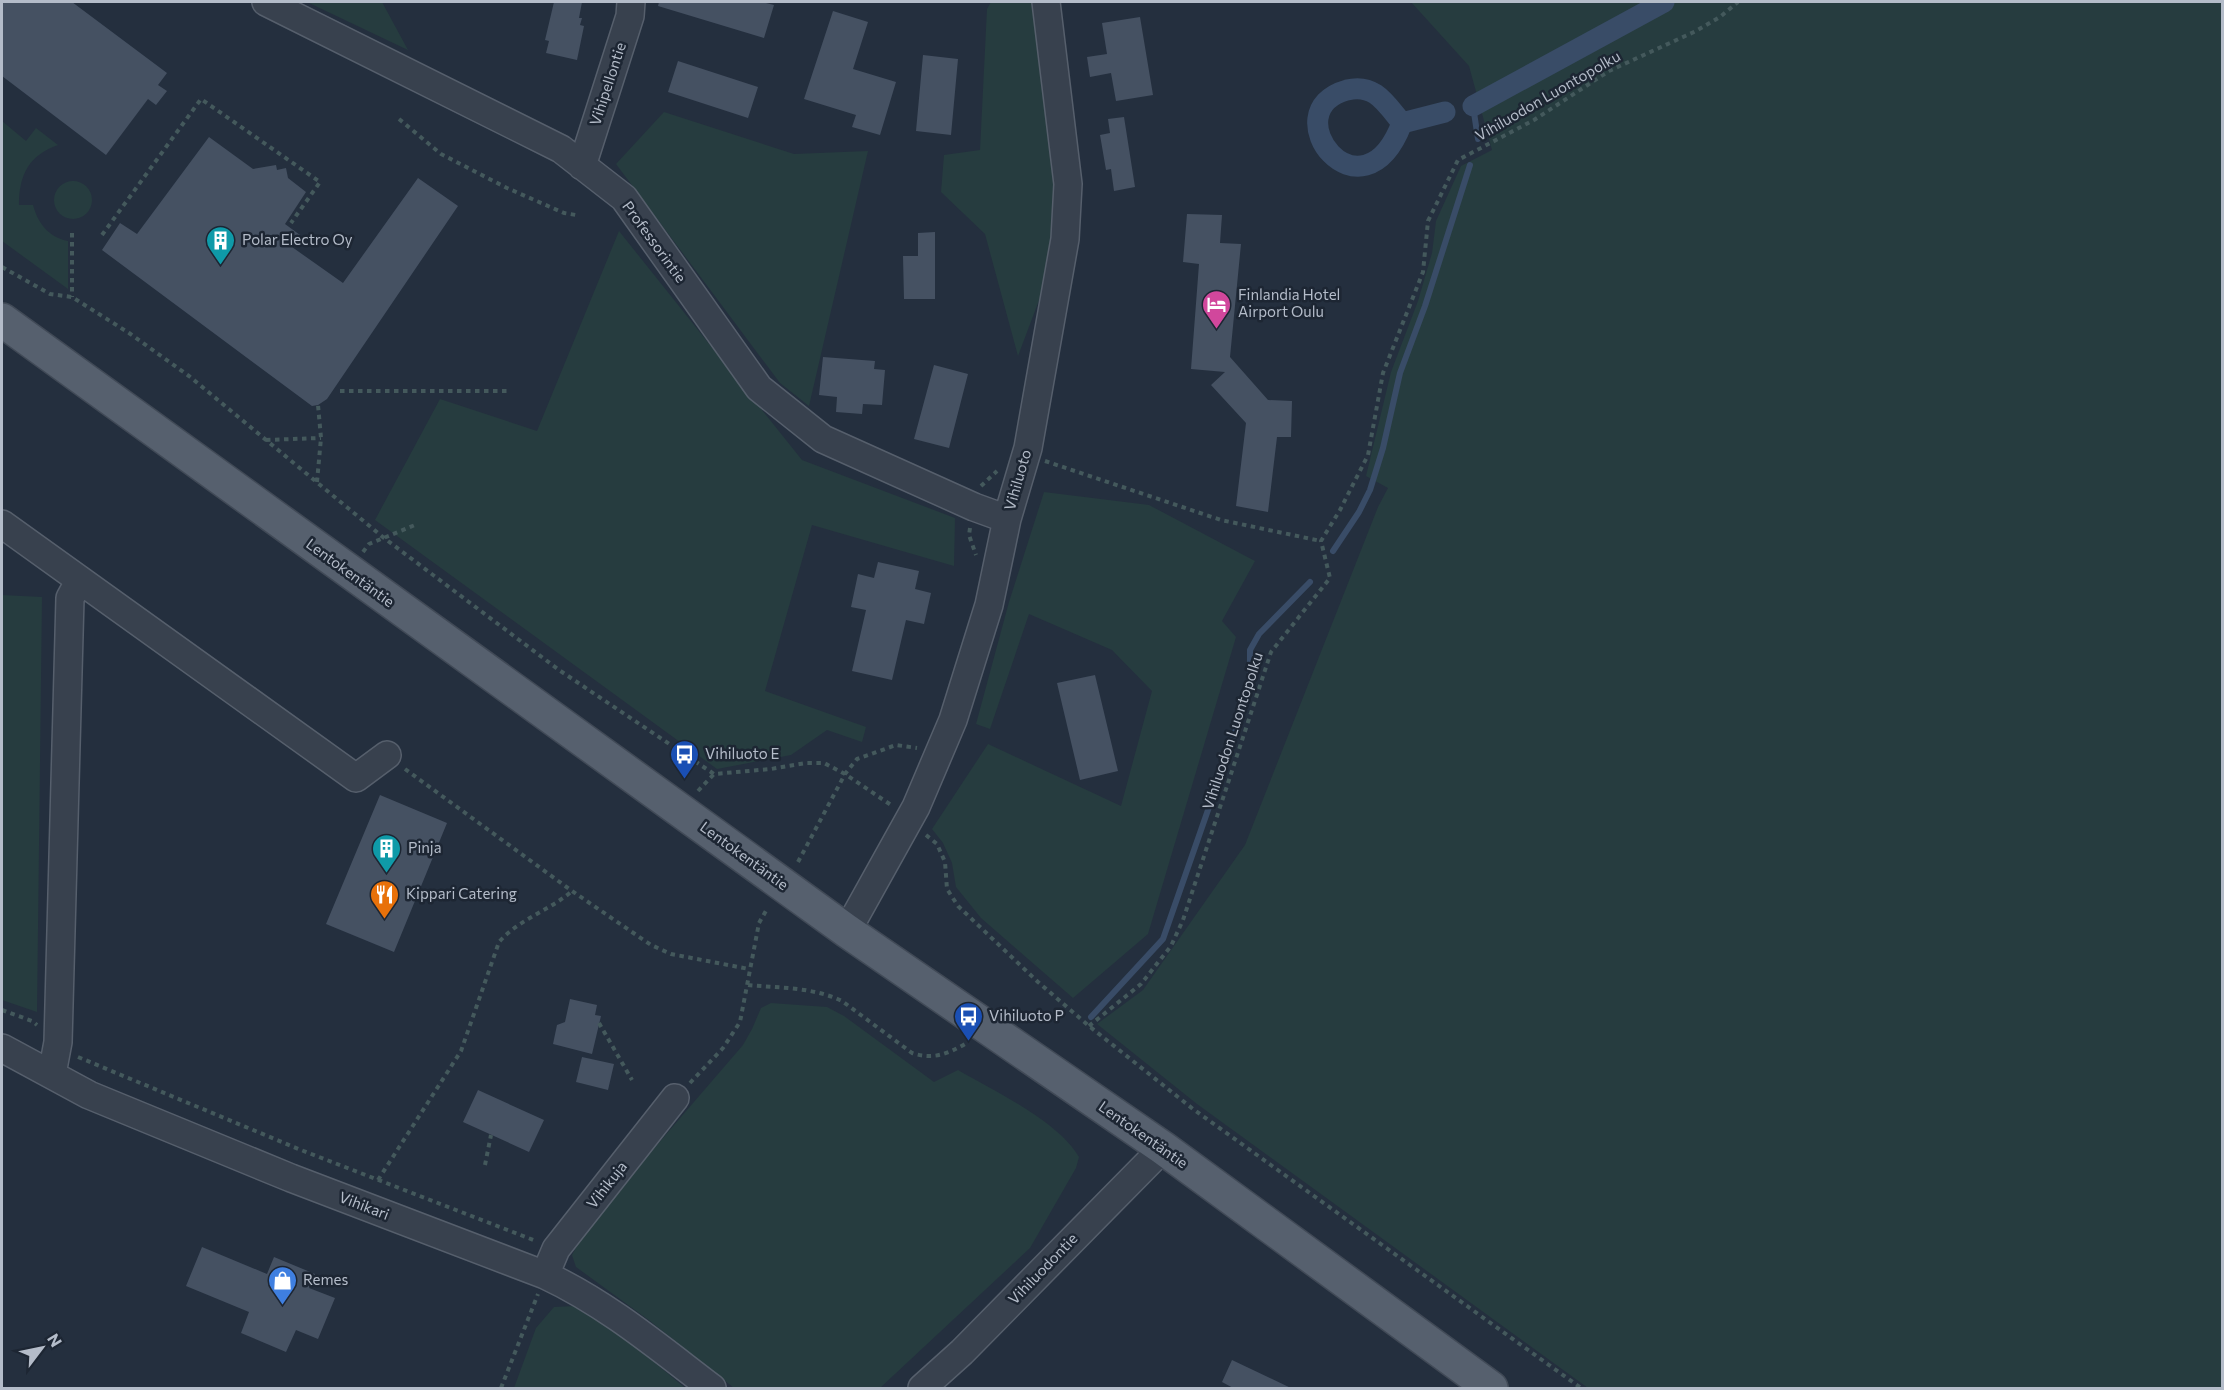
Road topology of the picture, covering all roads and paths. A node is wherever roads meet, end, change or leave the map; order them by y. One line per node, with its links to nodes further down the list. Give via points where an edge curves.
1 (266, 2): 6 (street, Professorintie, via 561,149)
2 (631, 2): 6 (street, Vihipellontie, via 630,16)
3 (1046, 2): 23 (street, Vihiluoto, via 1068,184 1065,239 1028,448)
4 (1738, 2): 27 (path, Vihiluodon Luontopolku, via 1720,17 1609,71 1534,120 1458,160 1428,221 1423,272 1383,373 1368,455)
5 (399, 119): 7 (path, via 441,154 507,188)
6 (582, 165): 22 (street, Professorintie, via 624,198 759,388 823,439)
7 (576, 215)
8 (291, 223): 10 (path, via 320,182 201,99)
9 (72, 233): 12 (path)
10 (102, 235)
11 (2, 267): 12 (path, via 50,294)
12 (72, 297): 18 (path, via 189,376)
13 (2, 320): 29 (main road, Lentokentäntie)
14 (340, 391): 15 (path)
15 (511, 391)
16 (318, 405): 17 (path)
17 (321, 438): 18 (path); 21 (path)
18 (266, 440): 21 (path)
19 (1043, 460): 27 (path, via 1221,520)
20 (1004, 465): 22 (path, via 981,485)
21 (316, 483): 26 (path)
22 (974, 507): 23 (street, Professorintie); 28 (path, via 969,535)
23 (1007, 519): 34 (street, Vihiluoto, via 989,605 953,720)
24 (2, 524): 30 (street)
25 (415, 525): 26 (path)
26 (384, 538): 29 (path, via 369,544); 33 (path, via 559,670 714,774 824,763)
27 (1321, 541): 44 (path, Vihiluodon Luontopolku, via 1330,578 1271,652 1171,946 1141,984)
28 (979, 562)
29 (348, 572): 38 (main road, Lentokentäntie)
30 (80, 580): 31 (street, via 356,778); 45 (street, via 70,598)
31 (387, 755): 36 (path)
32 (916, 759): 33 (path, via 920,749 896,745 857,759)
33 (845, 774): 34 (path); 35 (path)
34 (908, 819): 38 (street, Vihiluoto); 44 (path, via 937,844 945,862 947,889 958,906)
35 (798, 862)
36 (572, 891): 39 (path, via 651,945 671,954); 53 (path, via 518,924 499,942 461,1051)
37 (766, 909): 39 (path)
38 (847, 931): 43 (main road, Lentokentäntie)
39 (749, 969): 40 (path)
40 (748, 985): 43 (path, via 830,995 912,1053 924,1057 948,1054 968,1041); 49 (path, via 744,1010 734,1033)
41 (2, 1010): 45 (path, via 32,1021)
42 (599, 1023): 48 (path)
43 (981, 1023): 51 (main road, Lentokentäntie)
44 (1089, 1026): 60 (path, via 1193,1109)
45 (58, 1042): 47 (street); 53 (path, via 75,1055)
46 (2, 1048): 47 (street, Vihikari)
47 (52, 1074): 55 (street, Vihikari, via 89,1095 291,1179)
48 (632, 1080)
49 (675, 1098): 54 (street, Vihikuja)
50 (491, 1135): 52 (path)
51 (1163, 1148): 58 (street, Vihiluodontie); 59 (main road, Lentokentäntie)
52 (485, 1165)
53 (378, 1180): 54 (path)
54 (556, 1250): 55 (street, Vihikuja)
55 (545, 1275): 56 (path); 57 (street, Vihikari, via 579,1291 628,1324)
56 (501, 1389)
57 (712, 1389)
58 (922, 1389)
59 (1491, 1389)
60 (1581, 1389)

